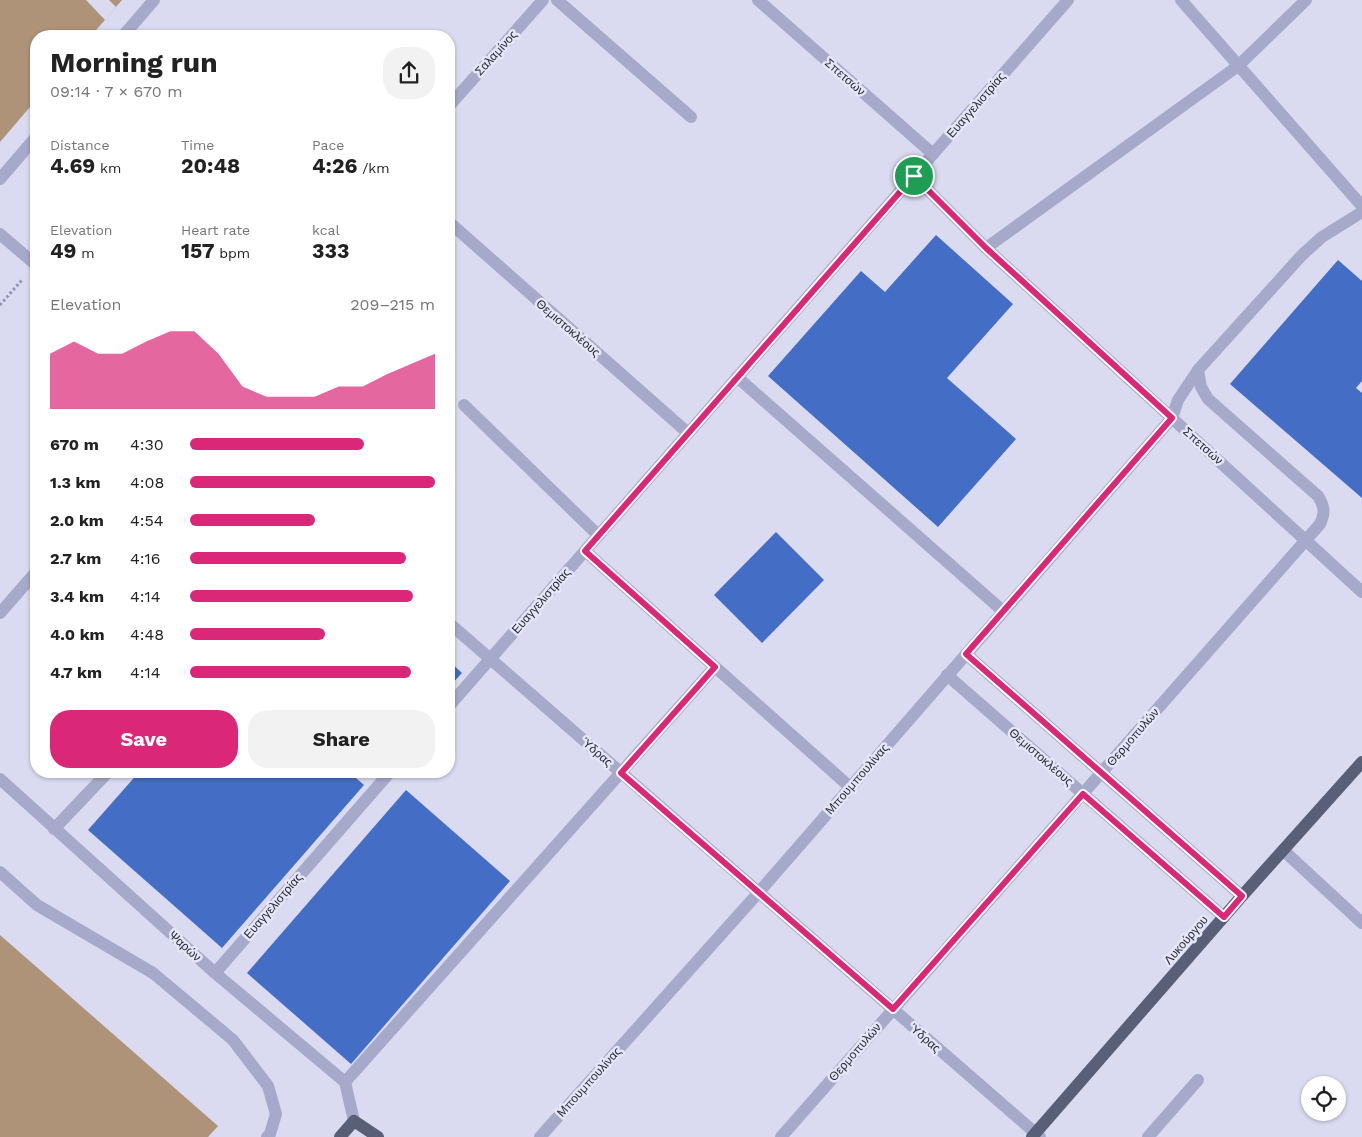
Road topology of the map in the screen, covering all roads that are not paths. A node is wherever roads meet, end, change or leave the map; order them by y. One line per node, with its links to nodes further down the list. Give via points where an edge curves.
1 (154, 0): 8 (street)
2 (543, 0): 10 (street, Σαλαμίνος)
3 (557, 0): 11 (street)
4 (758, 0): 13 (street, Σπετσών)
5 (1068, 0): 13 (street, Ευαγγελιστρίας)
6 (1181, 0): 9 (street)
7 (1306, 0): 9 (street)
8 (128, 30)
9 (1238, 66): 16 (street); 20 (street)
10 (455, 99)
11 (691, 116)
12 (30, 144): 15 (street)
13 (933, 154): 14 (street, Ευαγγελιστρίας)
14 (914, 176): 20 (street, Σπετσών); 23 (street, Ευαγγελιστρίας)
15 (0, 179)
16 (1362, 206)
17 (1362, 212): 22 (street, Μπουμπουλίνας, via 1302,254)
18 (455, 227): 26 (street, Θεμιστοκλέους)
19 (0, 234): 21 (street)
20 (986, 248): 25 (street, Σπετσών)
21 (30, 260)
22 (1198, 370): 25 (street, Μπουμπουλίνας, via 1178,400); 28 (street, Θερμοπυλών, via 1201,388 1208,399 1318,496 1324,505 1320,524)
23 (737, 376): 26 (street, Ευαγγελιστρίας); 32 (street)
24 (464, 406): 27 (street)
25 (1172, 418): 28 (street, Σπετσών); 32 (street, Μπουμπουλίνας)
26 (688, 433): 27 (street, Ευαγγελιστρίας)
27 (598, 535): 29 (street, Ευαγγελιστρίας)
28 (1307, 540): 31 (street, Σπετσών); 42 (street, Θερμοπυλών)
29 (585, 551): 36 (street, Ευαγγελιστρίας); 37 (street)
30 (30, 579): 33 (street)
31 (1362, 592)
32 (1003, 612): 35 (street, Μπουμπουλίνας)
33 (0, 613)
34 (455, 628): 36 (street, Ύδρας)
35 (966, 654): 38 (street, Μπουμπουλίνας); 42 (street)
36 (490, 659): 39 (street, Ευαγγελιστρίας); 41 (street, Ύδρας)
37 (715, 667): 41 (street); 46 (street)
38 (947, 675): 46 (street, Μπουμπουλίνας); 47 (street, Θεμιστοκλέους)
39 (455, 699)
40 (1362, 762): 49 (main road, Λυκούργου)
41 (621, 773): 51 (street, Ύδρας); 58 (street)
42 (1102, 773): 47 (street, Θερμοπυλών); 52 (street)
43 (102, 778): 48 (street)
44 (385, 778): 55 (street, Ευαγγελιστρίας)
45 (0, 779): 48 (street, Ψαρών)
46 (850, 787): 51 (street, Μπουμπουλίνας)
47 (1083, 794): 53 (street, Θεμιστοκλέους); 56 (street, Θερμοπυλών)
48 (54, 829): 55 (street, Ψαρών)
49 (1283, 850): 52 (main road, Λυκούργου); 54 (street)
50 (0, 872): 61 (street, via 37,905 153,973 233,1040 268,1086 276,1114)
51 (759, 892): 56 (street, Ύδρας); 64 (street, Μπουμπουλίνας)
52 (1242, 896): 53 (main road, Λυκούργου)
53 (1224, 917): 60 (main road, Λυκούργου)
54 (1362, 923)
55 (215, 973): 58 (street, Ψαρών)
56 (893, 1009): 60 (street, Ύδρας); 65 (street, Θερμοπυλών)
57 (1198, 1080): 66 (street)
58 (345, 1082): 59 (street)
59 (354, 1121): 62 (main road); 63 (main road)
60 (1036, 1136)
61 (267, 1137)
62 (340, 1137)
63 (378, 1137)
64 (540, 1137)
65 (782, 1137)
66 (1148, 1137)

